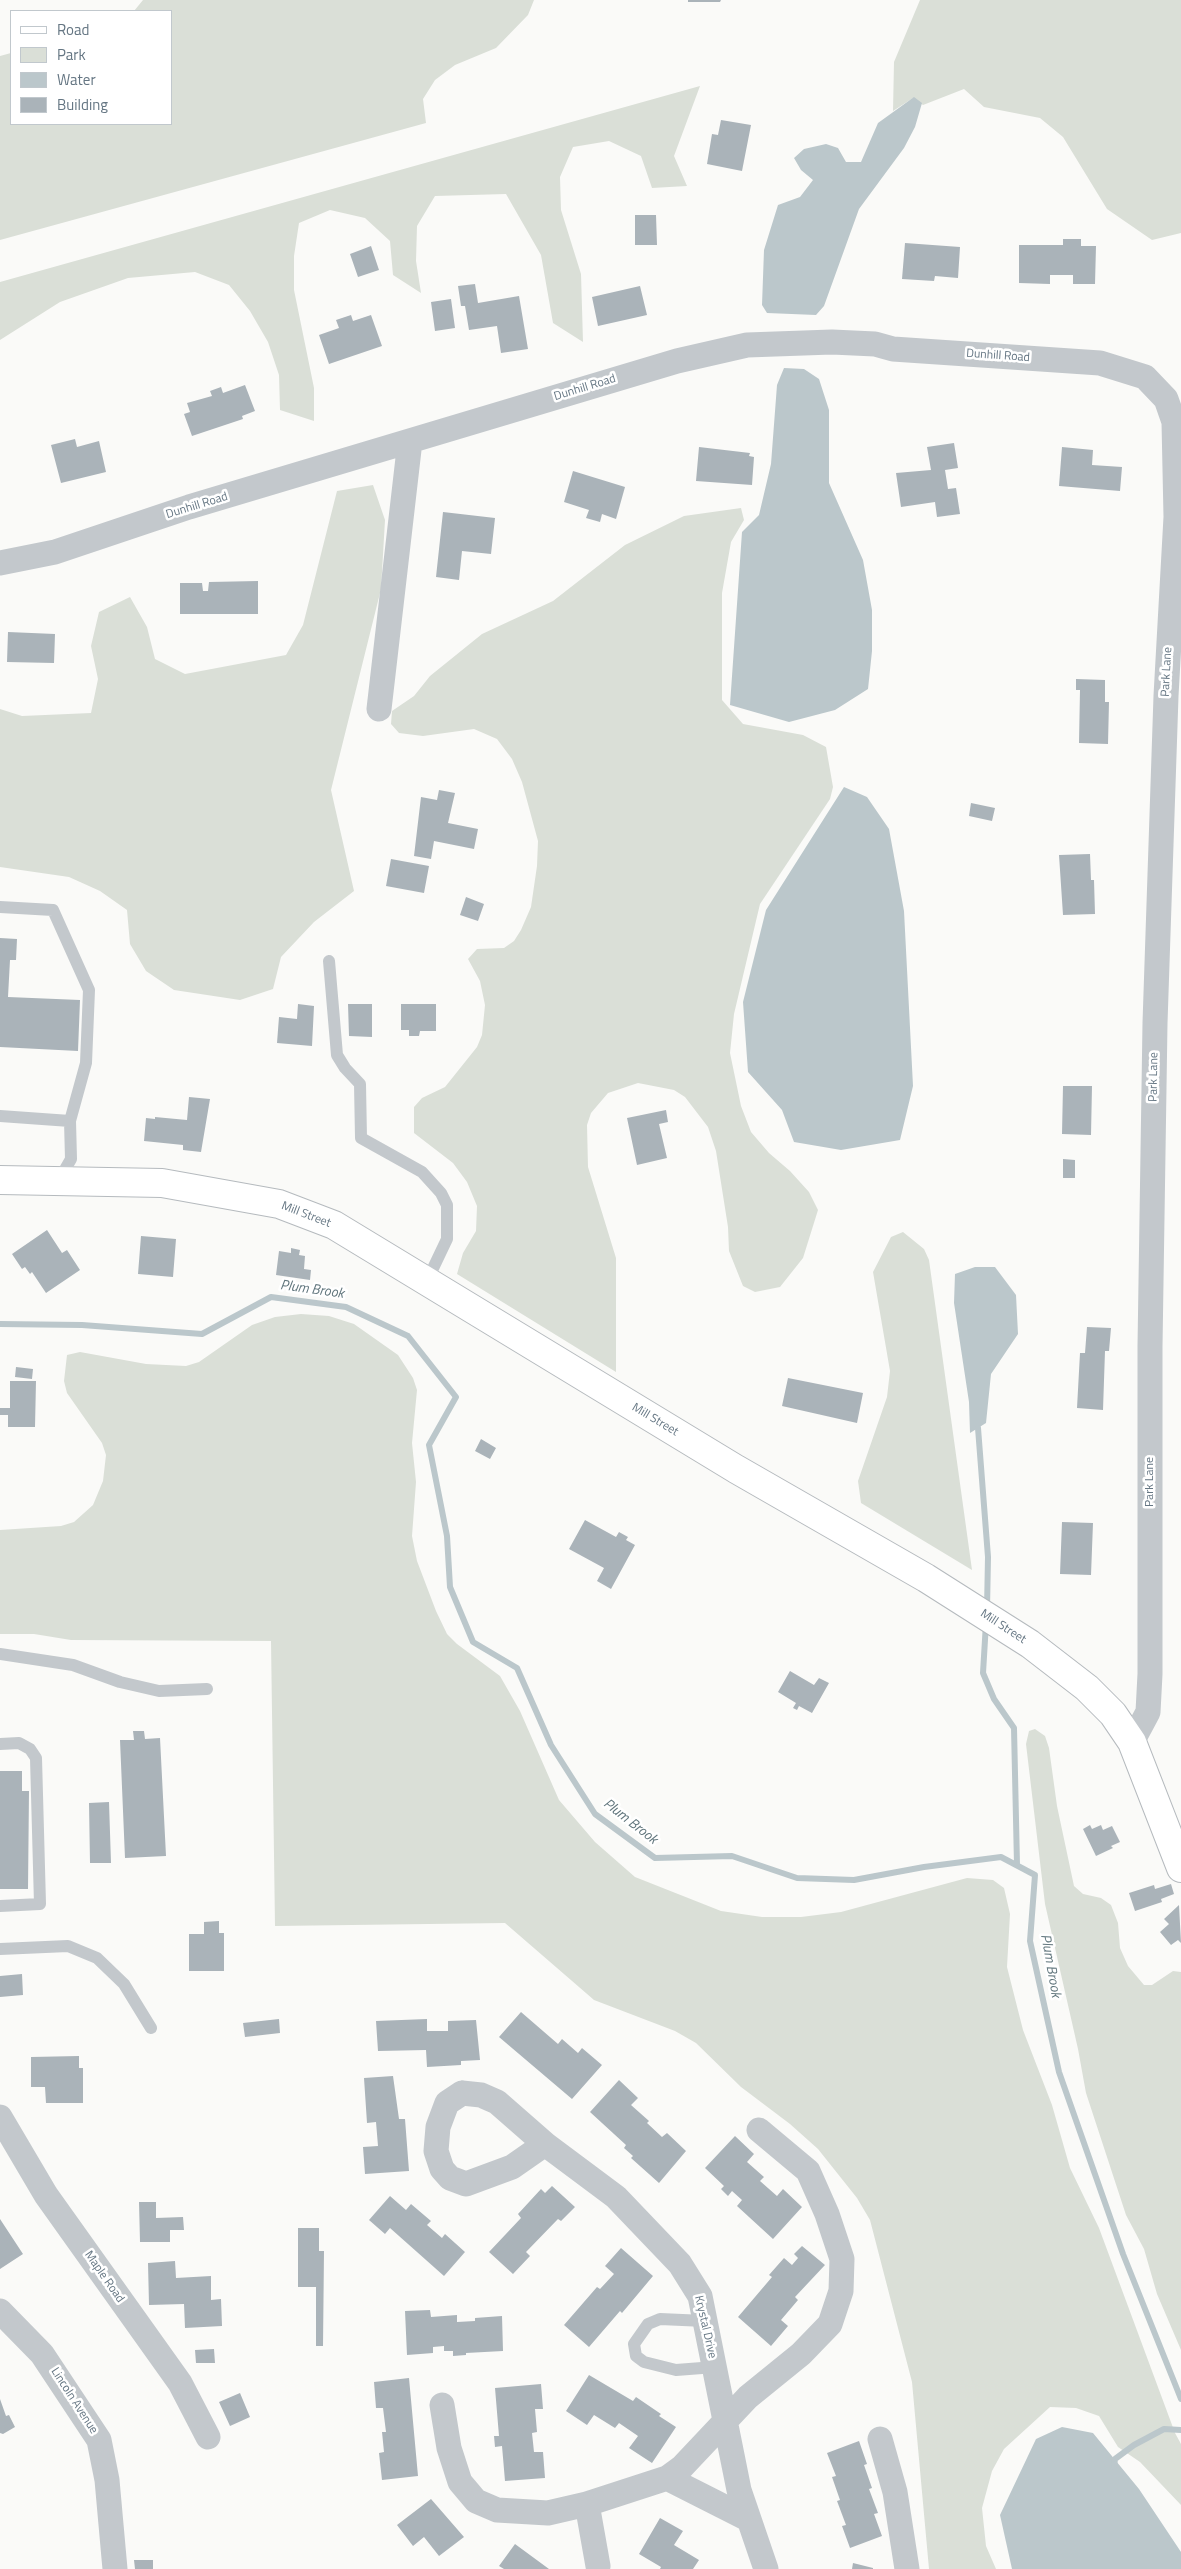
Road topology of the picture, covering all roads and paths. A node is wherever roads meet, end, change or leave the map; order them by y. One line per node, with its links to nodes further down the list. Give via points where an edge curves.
1 (1170, 409): 2 (street, Dunhill Road, via 1166,399 1145,377 1100,362 893,349 875,344 747,345 677,361); 15 (street, Park Lane, via 1174,422 1176,517 1154,1024 1150,1674 1148,1712)
2 (410, 441): 3 (street, Dunhill Road, via 189,507 55,552); 4 (street)
3 (0, 563)
4 (379, 709)
5 (0, 906): 8 (lane, via 53,910 89,990 86,1063)
6 (329, 961): 12 (lane, via 337,1055 360,1084 361,1138 422,1172 447,1205 447,1239)
7 (0, 1116): 8 (lane)
8 (70, 1121): 10 (lane, via 71,1159)
9 (0, 1180): 10 (main road, Mill Street)
10 (59, 1180): 11 (main road); 12 (main road, Mill Street, via 162,1183 279,1204 334,1225)
11 (0, 1193)
12 (427, 1281): 15 (main road, Mill Street, via 736,1469 926,1578 1030,1644 1088,1688 1113,1714)
13 (0, 1654): 14 (lane, via 73,1665 120,1682 159,1691)
14 (207, 1689)
15 (1132, 1742): 17 (main road, Mill Street)
16 (0, 1744): 18 (lane, via 19,1743 30,1749 36,1758 40,1904)
17 (1181, 1868)
18 (0, 1906)
19 (0, 1949): 20 (lane, via 68,1946 97,1958 124,1984)
20 (151, 2028)
21 (0, 2117): 29 (street, Maple Road, via 46,2195 180,2383)
22 (759, 2130): 28 (street, via 808,2171 842,2259 840,2291 830,2324 801,2354 748,2397)
23 (545, 2144): 25 (street, Krystal Drive, via 616,2197 680,2264 700,2296)
24 (0, 2310): 35 (street, Lincoln Avenue, via 42,2354 99,2440 107,2480)
25 (705, 2321): 26 (street, Krystal Drive); 26 (lane, via 660,2318 648,2324 634,2344 636,2356 644,2362 676,2370)
26 (715, 2367): 28 (street, Krystal Drive)
27 (442, 2405): 32 (street, via 449,2448 460,2482 476,2501 497,2510 548,2513)
28 (726, 2421): 31 (street, via 682,2467); 33 (street, Krystal Drive, via 738,2490)
29 (208, 2437)
30 (880, 2439): 37 (street, via 895,2492)
31 (667, 2478): 32 (street); 33 (street)
32 (587, 2504): 34 (street)
33 (748, 2519): 36 (street, Krystal Drive)
34 (597, 2568)
35 (114, 2569)
36 (766, 2569)
37 (907, 2569)

